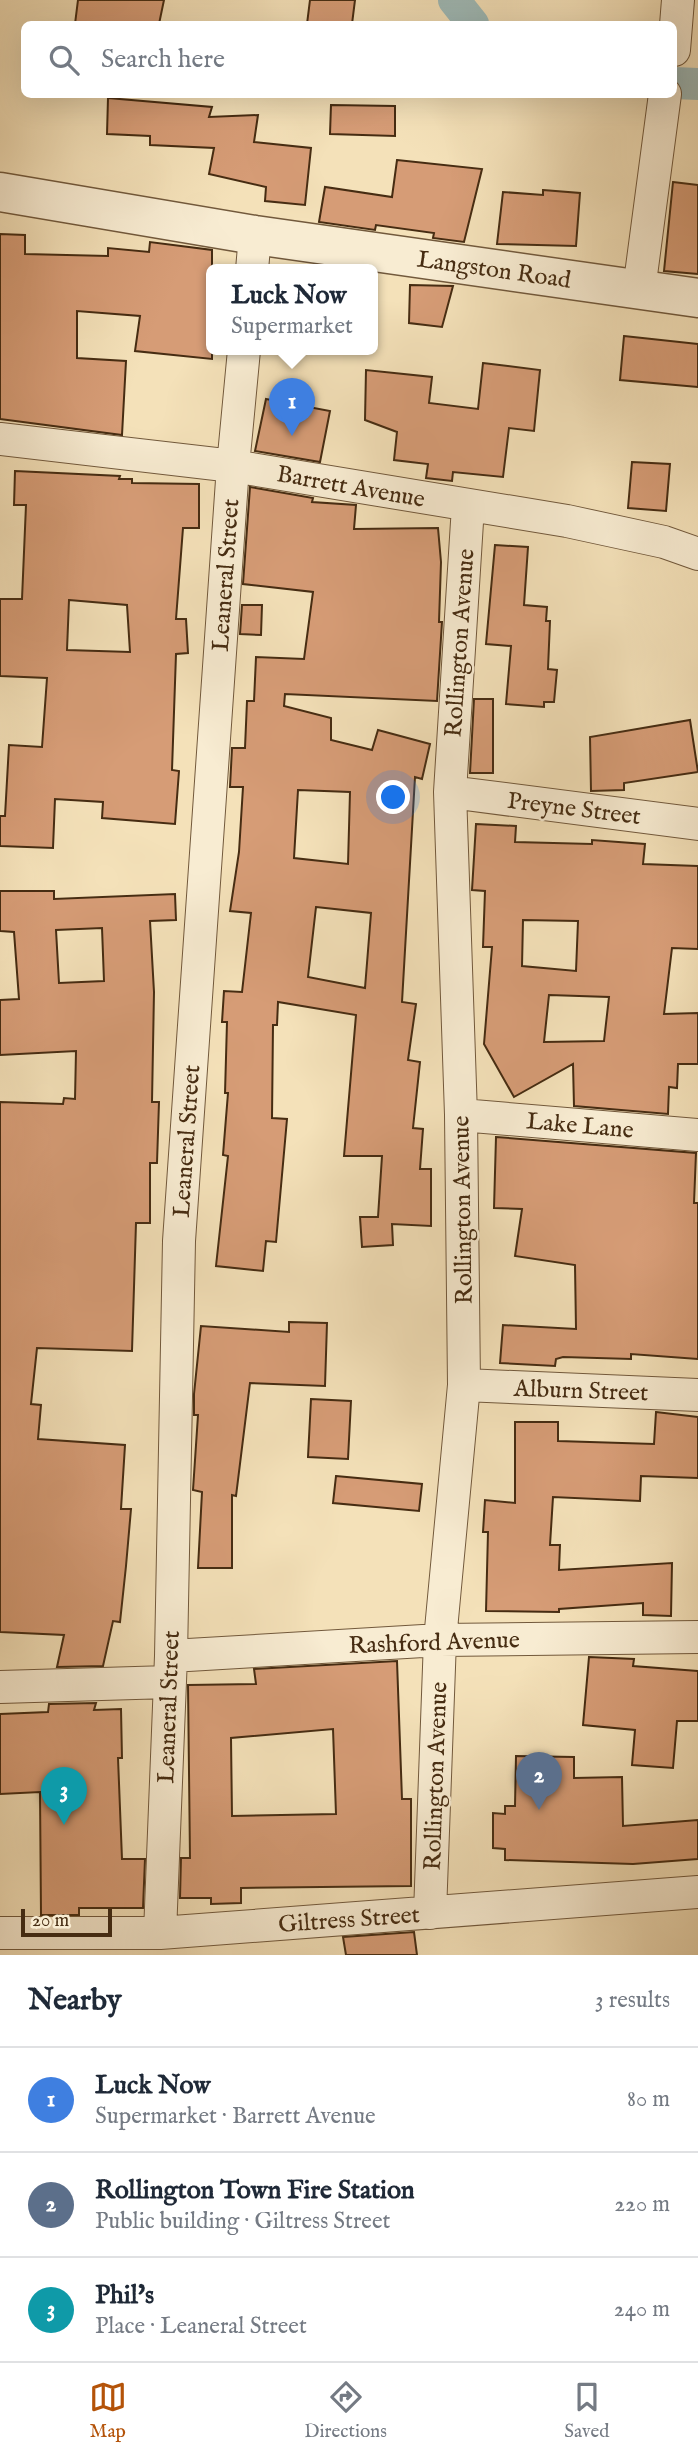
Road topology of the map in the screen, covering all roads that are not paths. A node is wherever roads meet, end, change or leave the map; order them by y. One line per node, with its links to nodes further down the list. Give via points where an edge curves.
1 (678, 0): 2 (street)
2 (676, 21)
3 (664, 100): 8 (street)
4 (0, 192): 5 (street, Langston Road)
5 (253, 252): 6 (street, Langston Road)
6 (375, 264)
7 (378, 264): 8 (street, Langston Road)
8 (639, 290): 9 (street, Langston Road)
9 (698, 298)
10 (244, 355): 12 (street, Leaneral Street)
11 (0, 439): 12 (street, Barrett Avenue)
12 (233, 466): 13 (street, Barrett Avenue); 23 (street, Leaneral Street, via 179,1241)
13 (468, 506): 14 (street, Barrett Avenue, via 567,521); 15 (street, Rollington Avenue)
14 (698, 554)
15 (450, 792): 16 (street, Preyne Street); 17 (street, Rollington Avenue)
16 (698, 824)
17 (461, 1115): 18 (street, Lake Lane); 19 (street, Rollington Avenue)
18 (698, 1135)
19 (464, 1385): 20 (street, Alburn Street); 22 (street, Rollington Avenue)
20 (698, 1395)
21 (698, 1637): 22 (street, Rashford Avenue)
22 (440, 1640): 23 (street, Rashford Avenue); 26 (street, Rollington Avenue)
23 (170, 1669): 24 (street, Rashford Avenue); 28 (street, Leaneral Street)
24 (0, 1687)
25 (698, 1892): 26 (street, Giltress Street)
26 (430, 1913): 28 (street, Giltress Street)
27 (0, 1933): 28 (street, Giltress Street)
28 (160, 1933)

